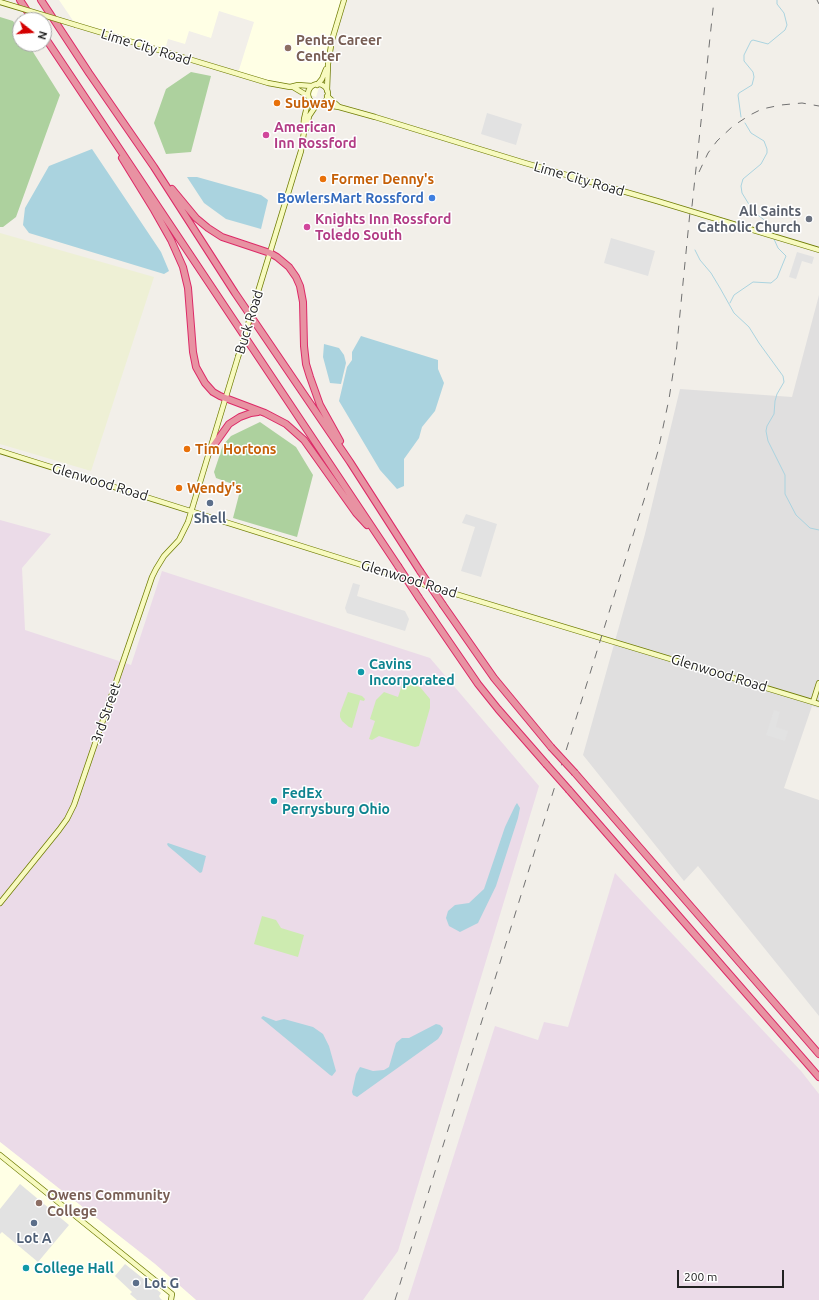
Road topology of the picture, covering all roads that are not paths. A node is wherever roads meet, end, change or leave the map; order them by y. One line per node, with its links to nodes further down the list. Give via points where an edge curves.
1 (20, 0): 5 (highway)
2 (41, 0): 16 (highway)
3 (344, 0): 7 (street)
4 (0, 2): 10 (street, Lime City Road, bridge, via 235,74)
5 (28, 12)
6 (52, 48): 8 (highway)
7 (328, 64): 9 (street, via 322,80); 11 (street)
8 (77, 85): 19 (highway, via 171,240 183,267 188,288 192,352 196,367 213,392); 25 (highway)
9 (314, 86): 10 (street, Lime City Road); 11 (street, via 322,86); 12 (street, via 309,90)
10 (293, 87): 12 (street, Lime City Road)
11 (327, 94): 13 (street, via 323,102); 14 (street)
12 (308, 97): 13 (street, via 313,103); 15 (street, Buck Road)
13 (318, 104): 14 (street, Lime City Road); 15 (street, Buck Road, via 308,116)
14 (339, 108): 17 (street, Lime City Road)
15 (304, 132): 18 (street, Buck Road)
16 (154, 167): 18 (highway, via 196,218 208,228 228,239); 23 (highway, via 235,293)
17 (819, 250)
18 (270, 253): 19 (street, Buck Road, bridge); 23 (highway, via 289,267 300,286 306,364 320,405)
19 (225, 399): 20 (highway); 22 (street, Buck Road)
20 (265, 413): 22 (highway, via 251,413 229,424); 25 (highway, via 286,424 304,440 356,513)
21 (0, 451): 24 (street, Glenwood Road)
22 (209, 452): 24 (street, Buck Road)
23 (350, 462): 30 (highway, bridge, via 420,571 494,678)
24 (191, 511): 27 (street, Glenwood Road); 29 (street, 3rd Street, via 182,535 164,556 152,577 71,812)
25 (385, 546): 31 (highway, bridge, via 478,684 498,709)
26 (819, 683): 27 (street)
27 (813, 702): 28 (street, Glenwood Road)
28 (819, 704)
29 (0, 903)
30 (819, 1054)
31 (819, 1077)
32 (0, 1154): 33 (street, via 172,1294)
33 (171, 1300)

